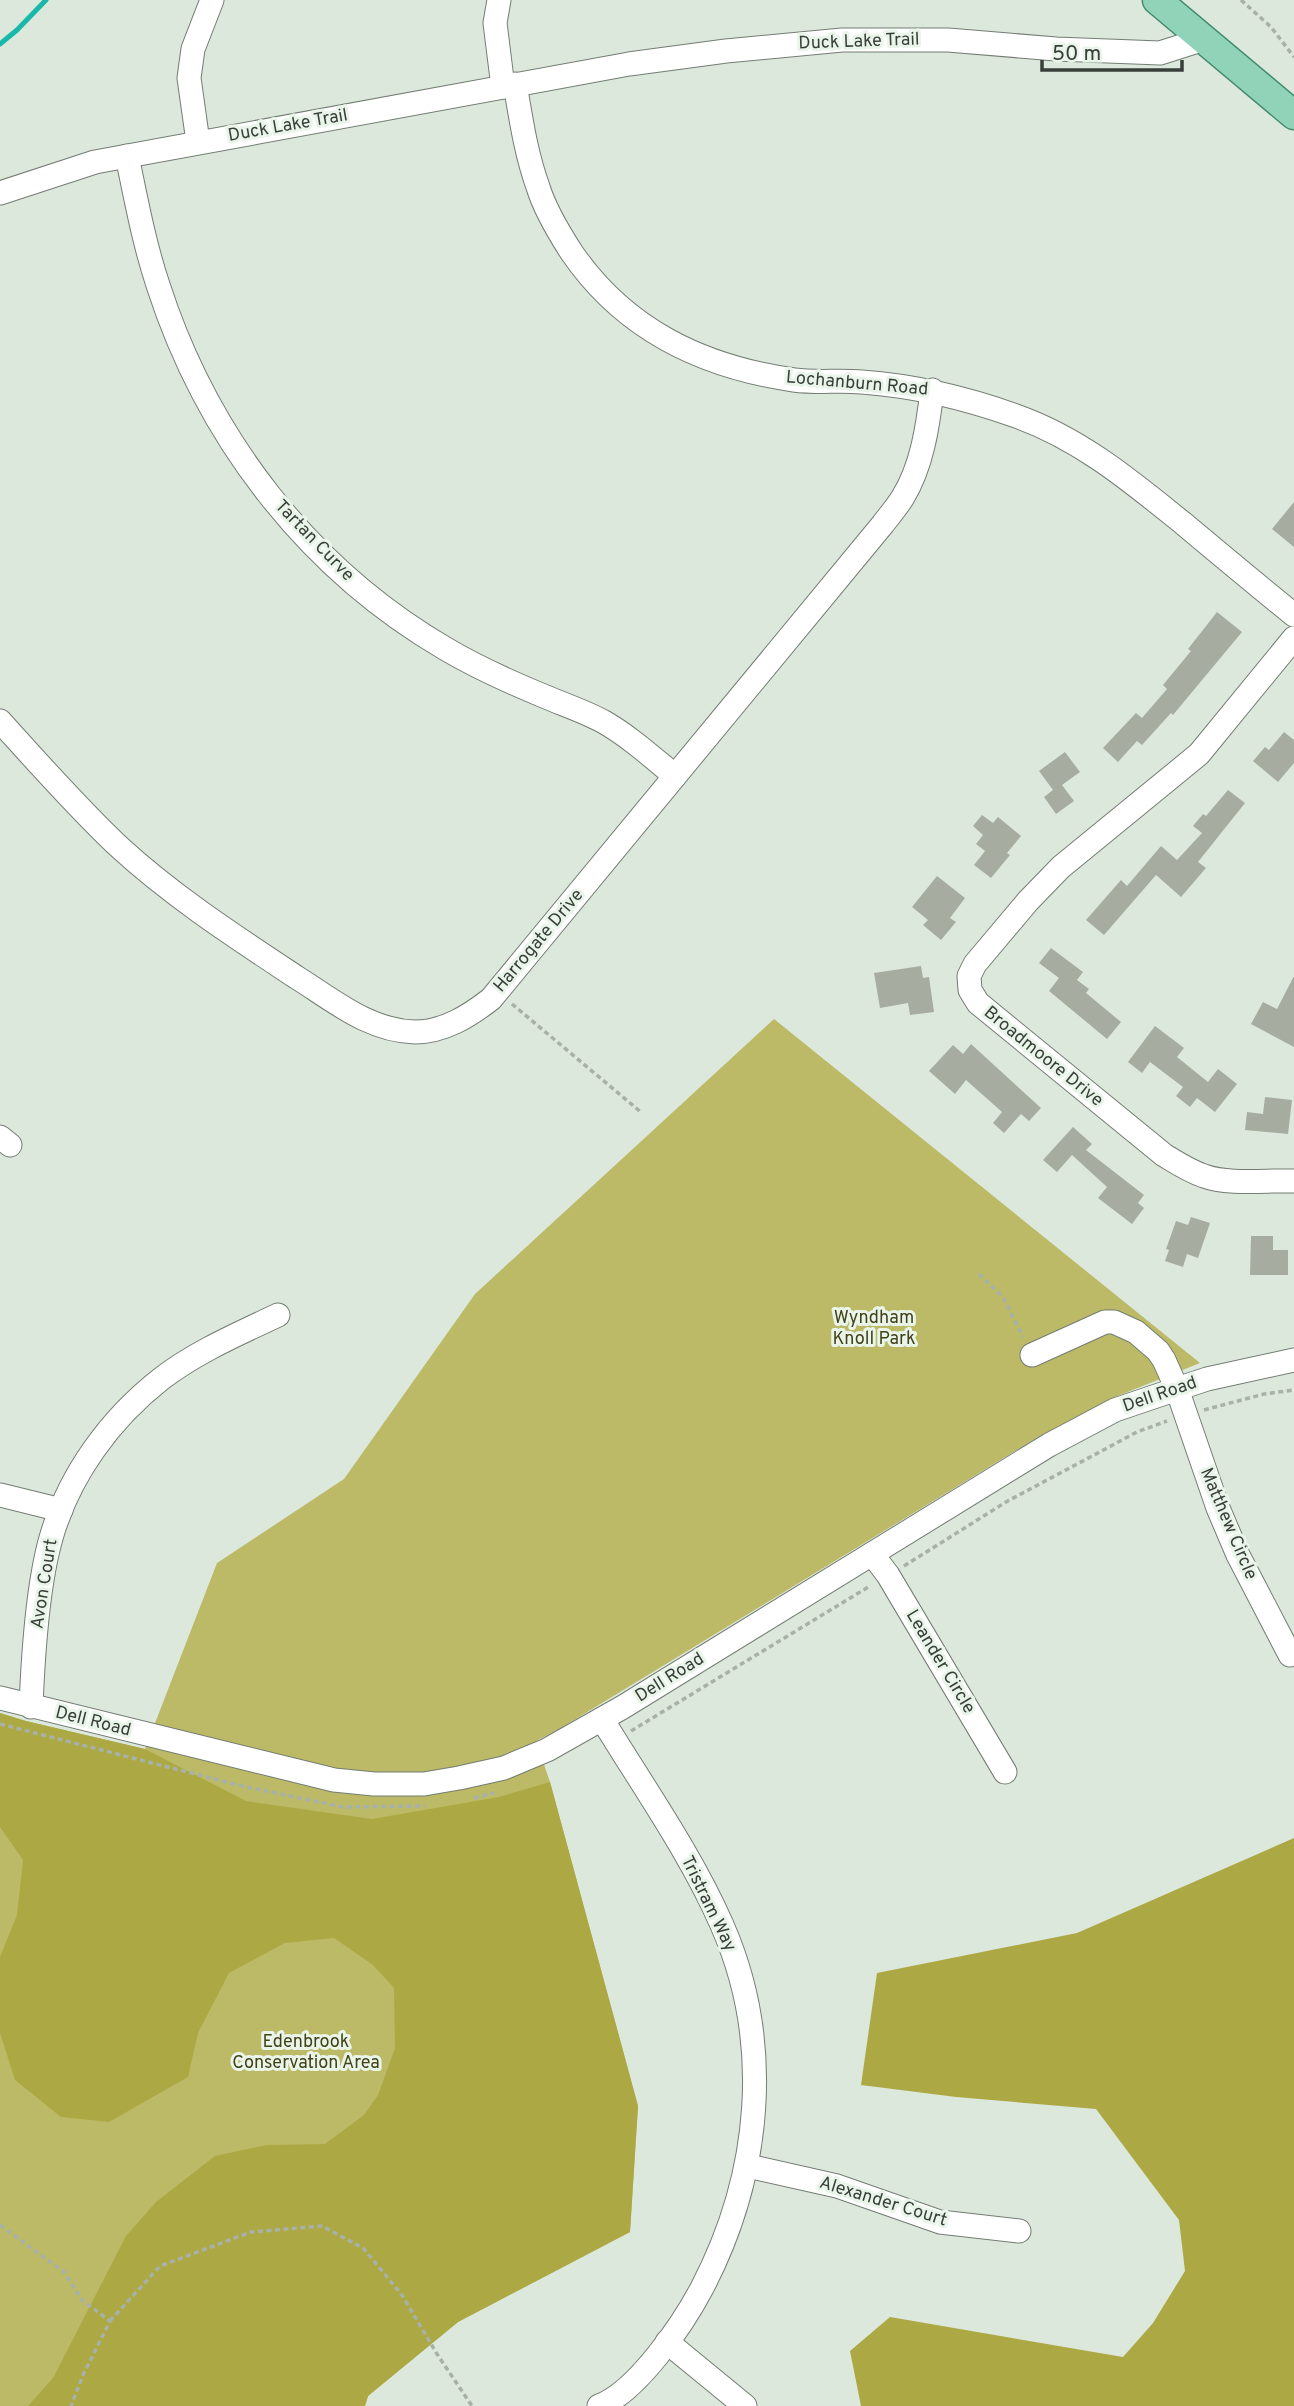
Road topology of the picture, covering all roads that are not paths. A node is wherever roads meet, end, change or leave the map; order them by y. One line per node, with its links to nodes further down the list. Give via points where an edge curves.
1 (212, 0): 7 (street, via 193,49 189,78)
2 (499, 0): 5 (street, Lochanburn Road, via 495,23)
3 (1157, 0): 4 (main road)
4 (1203, 39): 5 (street, Duck Lake Trail, via 1160,53 948,40 842,40 643,62); 6 (main road)
5 (509, 86): 7 (street, Duck Lake Trail); 10 (street, Lochanburn Road, via 538,189 559,233 586,273 620,308 659,337 749,373)
6 (1294, 115)
7 (198, 142): 8 (street, Duck Lake Trail)
8 (128, 156): 9 (street); 14 (street, Tartan Curve, via 139,219 181,348 211,410 247,467 290,520 389,613 446,650 601,720)
9 (0, 193)
10 (932, 390): 11 (street, Lochanburn Road, via 1018,416 1091,453 1154,498); 14 (street, Harrogate Drive, via 917,467 903,497)
11 (1294, 615)
12 (1294, 638): 15 (street, Broadmoore Drive, via 1199,754 1061,867 1019,911 970,976 970,990 978,1003 1184,1168 1230,1180)
13 (0, 721): 14 (street, Harrogate Drive, via 117,845 173,892 361,1019 415,1032 444,1027 469,1015 497,991)
14 (675, 776)
15 (1294, 1181)
16 (278, 1315): 21 (street, Avon Court, via 205,1351 162,1378 134,1403 93,1450)
17 (1032, 1355): 19 (street, Matthew Circle, via 1114,1321 1158,1351)
18 (1294, 1360): 19 (street, Dell Road)
19 (1177, 1389): 22 (street, Dell Road, via 1115,1410); 23 (street, Matthew Circle, via 1218,1508)
20 (0, 1495): 21 (street)
21 (61, 1510): 25 (street, Avon Court, via 41,1588)
22 (872, 1554): 26 (street, Dell Road); 27 (street, Leander Circle)
23 (1290, 1656)
24 (0, 1699): 25 (street, Dell Road)
25 (30, 1707): 26 (street, Dell Road, via 334,1780 374,1784 424,1784 505,1768)
26 (602, 1719): 28 (street, Tristram Way, via 698,1876 741,1978 756,2090)
27 (1005, 1772)
28 (748, 2166): 29 (street, Alexander Court, via 837,2186 940,2222); 30 (street, Tristram Way, via 720,2253)
29 (1019, 2231)
30 (667, 2342): 31 (street, Tristram Way, via 631,2386); 32 (street)
31 (599, 2406)
32 (745, 2406)

